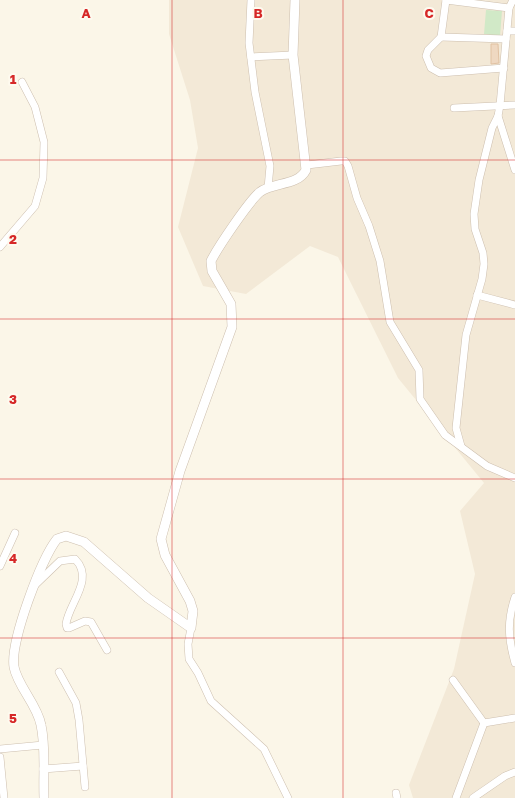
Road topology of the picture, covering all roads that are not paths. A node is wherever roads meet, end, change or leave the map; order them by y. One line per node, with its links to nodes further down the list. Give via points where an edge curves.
1 (251, 0): 10 (street)
2 (295, 0): 9 (street)
3 (446, 0): 5 (street); 8 (street)
4 (513, 0): 5 (street)
5 (509, 8): 7 (street)
6 (515, 31): 7 (street)
7 (506, 35): 8 (street); 11 (street)
8 (441, 37): 11 (street, via 428,50 426,56 436,73)
9 (293, 55): 10 (street); 18 (street)
10 (251, 56): 20 (street, via 255,92 270,166)
11 (504, 68): 13 (street)
12 (22, 82): 21 (street, via 36,107 44,142 43,178 35,206)
13 (500, 105): 14 (street); 15 (street); 16 (street)
14 (515, 105)
15 (454, 108)
16 (498, 116): 17 (street); 22 (street, via 492,128 479,180 474,214 484,264)
17 (512, 150): 19 (street)
18 (307, 165): 20 (street, via 304,175 299,179); 24 (street, via 345,161 348,166 380,261 390,322 419,370 420,399 445,435)
19 (515, 170)
20 (268, 188): 30 (street, via 256,196 211,261 212,271 232,304 232,327 180,471 161,539 164,555 190,601 193,611)
21 (0, 247)
22 (477, 295): 23 (street); 24 (street, via 466,335 458,408 456,428)
23 (515, 305)
24 (461, 446): 25 (street, via 487,466)
25 (515, 478)
26 (15, 533): 27 (street)
27 (0, 566)
28 (34, 587): 30 (street, via 54,543 66,536 84,542 148,598); 31 (street, via 60,561 75,559 83,574 82,584 66,624 67,628 85,621 91,622); 37 (street, via 16,644 14,668 38,714)
29 (515, 597): 32 (street, via 509,616 509,634)
30 (191, 628): 46 (street, via 189,659 211,701 264,749)
31 (107, 650)
32 (515, 663)
33 (59, 672): 40 (street, via 76,703)
34 (453, 680): 36 (street)
35 (515, 718): 36 (street)
36 (484, 723): 47 (street)
37 (43, 745): 38 (street); 41 (street)
38 (0, 749)
39 (0, 757): 44 (street)
40 (83, 766): 41 (street); 43 (street)
41 (43, 769): 45 (street)
42 (515, 772): 48 (street)
43 (85, 787)
44 (4, 798)
45 (44, 798)
46 (288, 798)
47 (456, 798)
48 (473, 798)

